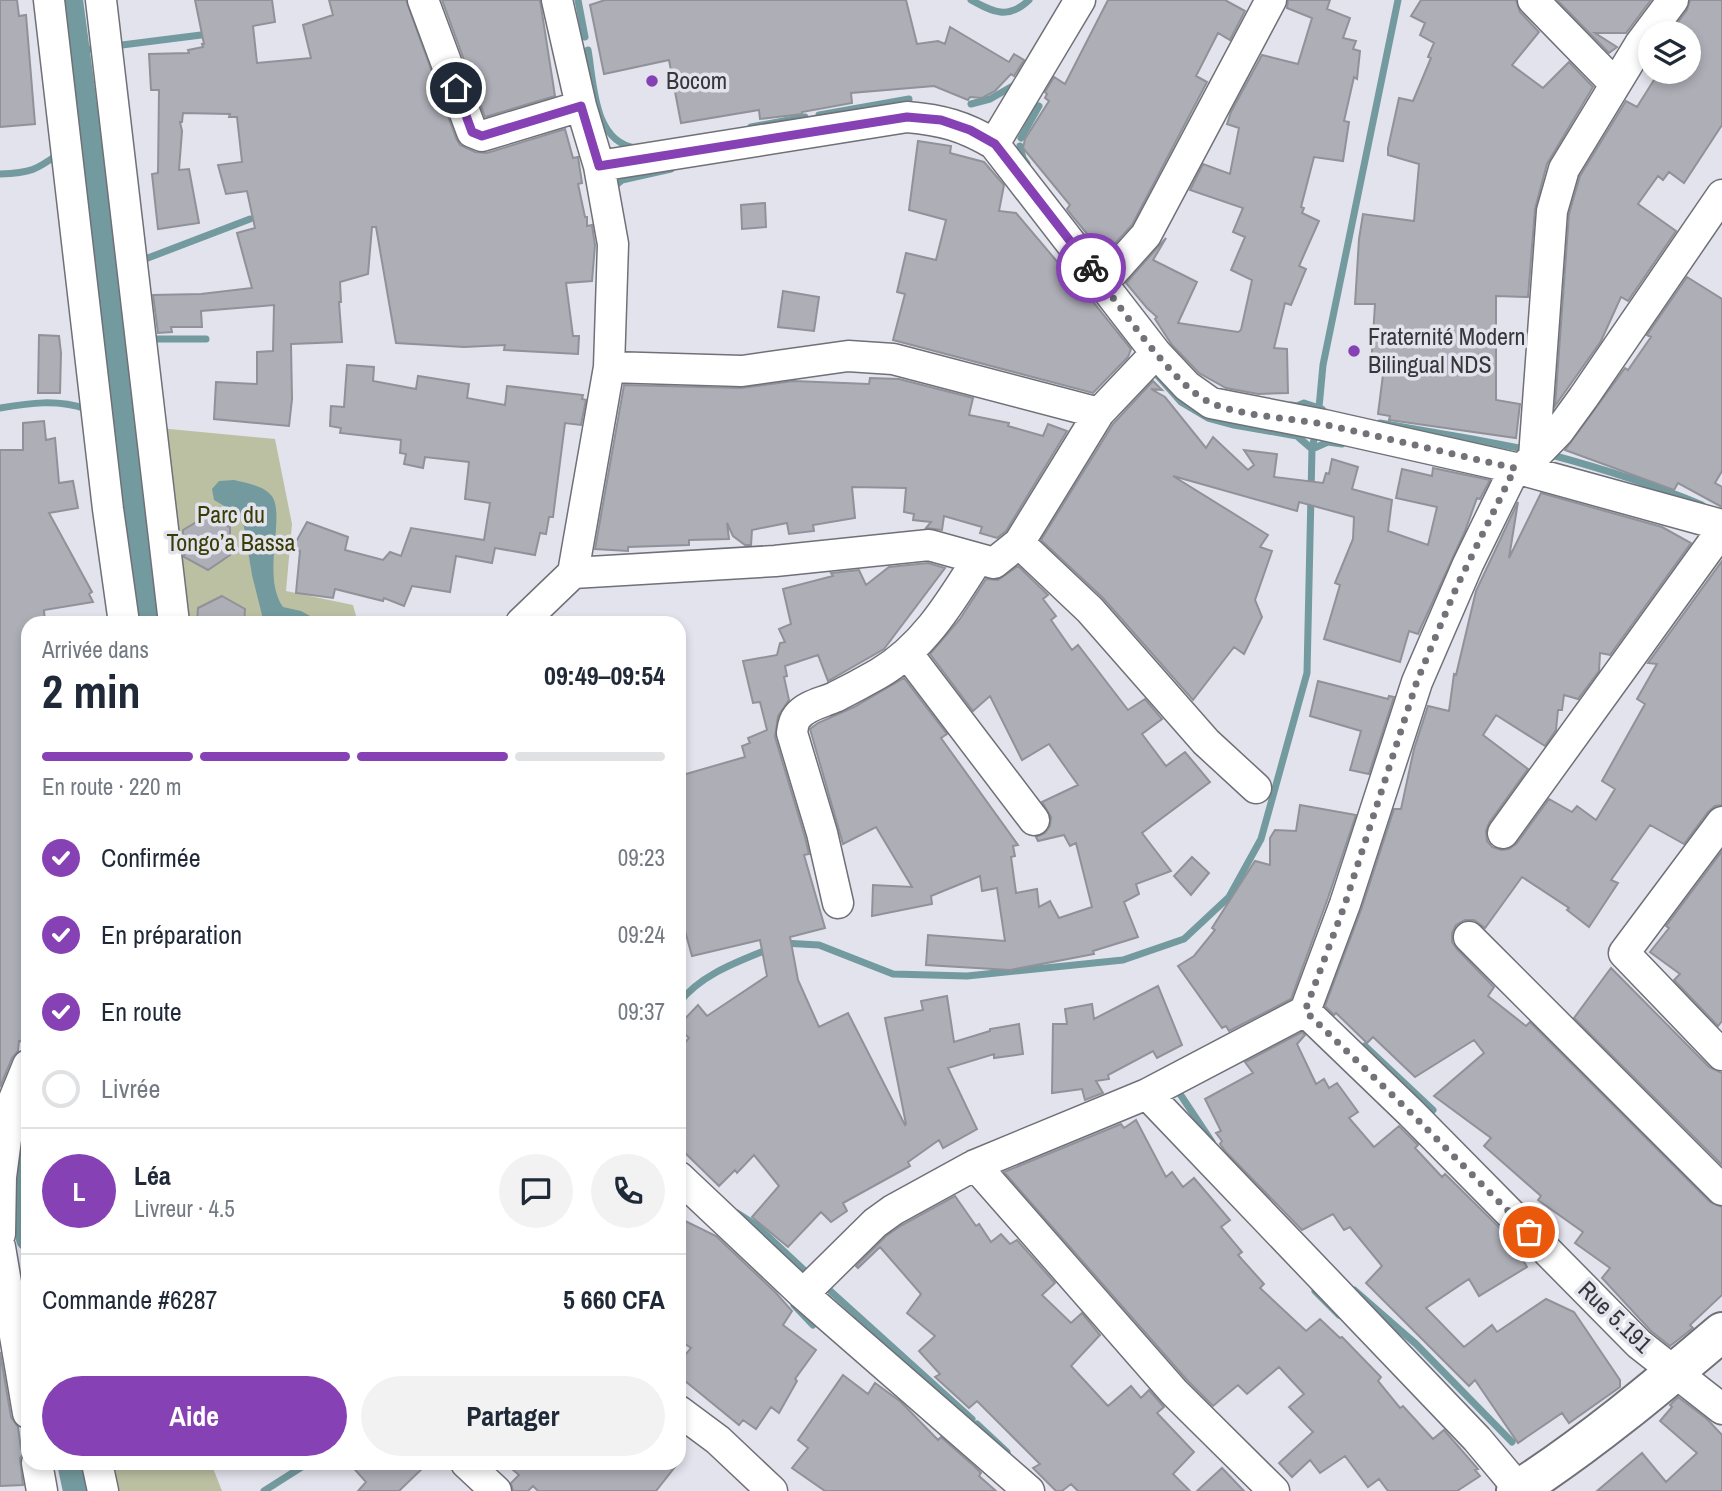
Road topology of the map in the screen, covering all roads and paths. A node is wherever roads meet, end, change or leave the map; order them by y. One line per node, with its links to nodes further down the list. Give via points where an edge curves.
1 (49, 0): 23 (street)
2 (101, 0): 24 (street)
3 (423, 0): 10 (street, via 476,135)
4 (557, 0): 10 (street)
5 (1080, 0): 11 (street)
6 (1271, 0): 14 (street, via 1146,235)
7 (1534, 0): 9 (street)
8 (1673, 0): 9 (street)
9 (1615, 84): 18 (street, via 1563,169 1552,211)
10 (581, 106): 12 (street)
11 (995, 144): 12 (street, via 941,120 907,117); 14 (street)
12 (599, 166): 16 (street, via 612,244)
13 (1722, 195): 18 (street, via 1575,409)
14 (1103, 283): 15 (street)
15 (1156, 352): 17 (street); 18 (street, via 1187,386 1211,403)
16 (609, 367): 17 (street, via 742,372 848,356 893,359); 22 (street)
17 (1098, 413): 20 (street)
18 (1524, 465): 19 (street); 33 (street, via 1457,586 1417,681)
19 (1722, 527): 30 (street)
20 (1019, 543): 21 (street, via 994,563); 27 (street, via 1090,610 1206,742)
21 (977, 560): 22 (street, via 929,545 775,561); 26 (street, via 935,624)
22 (573, 573): 25 (street)
23 (123, 616)
24 (173, 616)
25 (528, 616)
26 (907, 653): 28 (street); 31 (street, via 881,672 808,707 793,724)
27 (1256, 788)
28 (1034, 820)
29 (1722, 822): 34 (street, via 1625,953)
30 (1503, 833)
31 (838, 903)
32 (1469, 937): 40 (street)
33 (1305, 1011): 36 (street); 46 (street, Rue 5.191, via 1639,1344)
34 (1722, 1055)
35 (21, 1079): 37 (street)
36 (1147, 1094): 38 (street); 52 (street, via 1477,1439)
37 (5, 1110): 41 (street)
38 (975, 1165): 43 (street, via 875,1223); 58 (street, via 1174,1392)
39 (686, 1184): 43 (street)
40 (1722, 1191)
41 (0, 1234)
42 (0, 1247): 45 (street)
43 (803, 1294): 57 (street)
44 (1722, 1332): 46 (main road)
45 (21, 1372)
46 (1675, 1373): 47 (street, Rue 5.191); 52 (main road)
47 (1722, 1409)
48 (686, 1416): 56 (street)
49 (38, 1470): 53 (street)
50 (98, 1470): 54 (street)
51 (474, 1470): 55 (street)
52 (1535, 1486)
53 (42, 1491)
54 (103, 1491)
55 (496, 1491)
56 (772, 1491)
57 (1029, 1491)
58 (1275, 1491)

